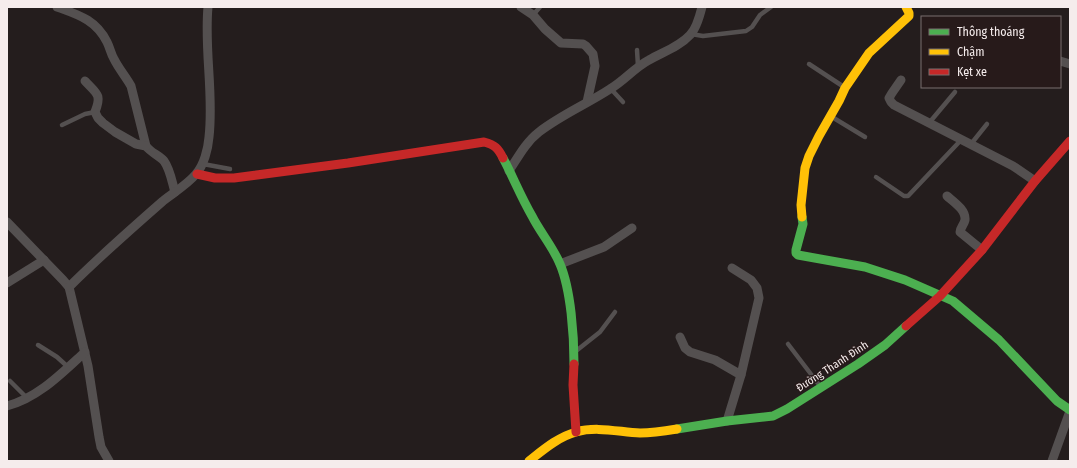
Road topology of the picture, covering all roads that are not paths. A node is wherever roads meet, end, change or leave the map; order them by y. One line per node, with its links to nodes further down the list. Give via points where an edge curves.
1 (57, 7): 28 (street, via 92,22 105,38 115,61 131,86)
2 (208, 7): 29 (street, via 210,124 207,152)
3 (521, 7): 8 (street)
4 (540, 7): 8 (lane)
5 (702, 7): 9 (street)
6 (770, 7): 9 (lane, via 746,31 703,36)
7 (906, 7): 15 (street, via 909,16 869,53)
8 (533, 16): 18 (street, via 561,43 583,44 593,54 596,66)
9 (691, 34): 12 (street, via 678,45)
10 (637, 50): 12 (lane)
11 (809, 64): 15 (lane)
12 (638, 66): 16 (street)
13 (901, 80): 22 (street, via 889,98 891,102)
14 (85, 81): 20 (street, via 98,94)
15 (845, 88): 21 (street)
16 (611, 89): 18 (street); 19 (lane)
17 (955, 92): 22 (lane)
18 (587, 102): 31 (street, via 539,132)
19 (623, 102)
20 (95, 112): 24 (lane); 28 (street, via 103,123 116,132 136,144)
21 (831, 116): 25 (lane); 45 (street, via 808,156 805,168 801,205 803,224 797,254 865,267 905,280)
22 (929, 123): 27 (street)
23 (987, 124): 27 (lane)
24 (62, 125)
25 (865, 137)
26 (1070, 140): 34 (street, Đường Thanh Đình)
27 (966, 142): 33 (lane, via 908,196 904,196); 34 (street, via 1013,166)
28 (146, 146): 35 (street, via 164,161)
29 (202, 164): 30 (lane); 32 (street)
30 (230, 169)
31 (509, 170): 32 (street, via 498,150 492,144 484,142 234,178 215,178); 41 (street, via 532,217)
32 (197, 174): 35 (street)
33 (876, 177)
34 (1035, 181): 39 (street, Đường Thanh Đình)
35 (175, 192): 44 (street)
36 (947, 196): 39 (street, via 964,214 965,219 960,232)
37 (7, 222): 40 (street)
38 (632, 228): 41 (street, via 604,246)
39 (982, 250): 45 (street, Đường Thanh Đình)
40 (44, 260): 43 (street); 44 (street)
41 (560, 264): 51 (street, via 570,305)
42 (732, 268): 53 (street, via 751,280 757,288 759,298)
43 (7, 283)
44 (69, 287): 50 (street)
45 (940, 296): 55 (street, Đường Thanh Đình, via 885,345); 58 (street, via 953,301 999,340 1057,401)
46 (615, 312): 51 (lane, via 600,332)
47 (680, 337): 53 (street, via 690,352 715,360)
48 (788, 344): 55 (lane)
49 (38, 345): 52 (lane)
50 (85, 352): 52 (street); 61 (street, via 101,447)
51 (574, 352): 60 (street)
52 (68, 367): 56 (street, via 52,382)
53 (741, 374): 59 (street)
54 (10, 381): 56 (lane)
55 (822, 387): 59 (street, Đường Thanh Đình, via 772,416)
56 (28, 398): 57 (street)
57 (7, 406)
58 (1070, 410): 63 (street)
59 (727, 421): 60 (street, Đường Thanh Đình, via 641,433 597,429)
60 (576, 432): 62 (street, Đường Thanh Đình, via 545,448)
61 (109, 461)
62 (528, 461)
63 (1052, 461)

